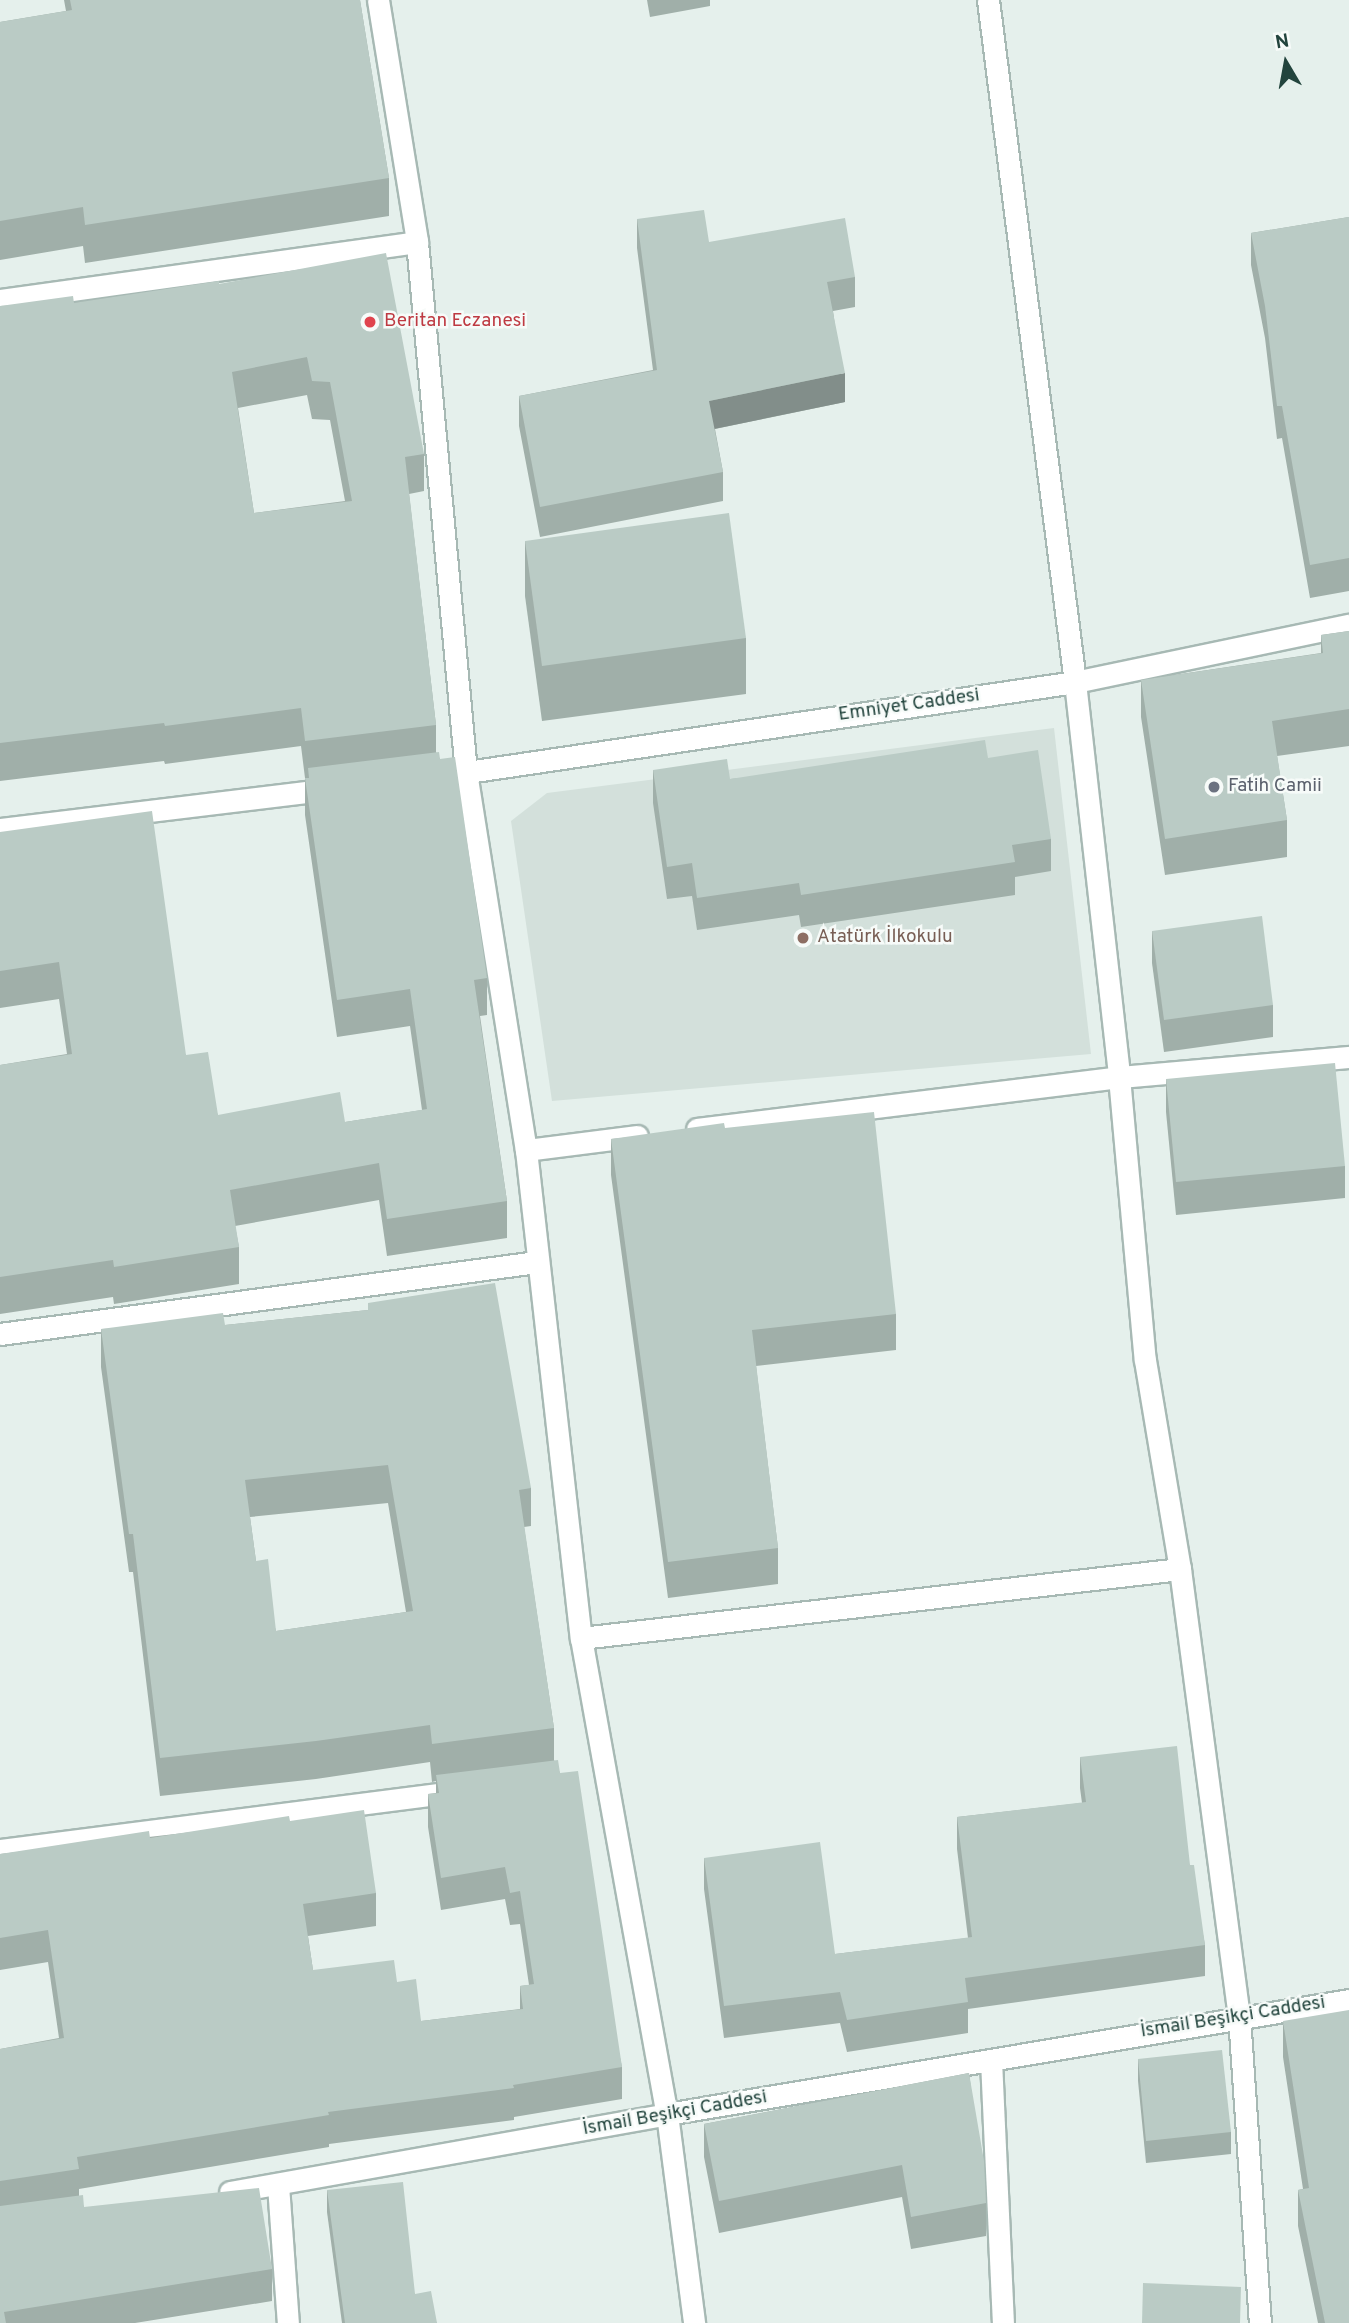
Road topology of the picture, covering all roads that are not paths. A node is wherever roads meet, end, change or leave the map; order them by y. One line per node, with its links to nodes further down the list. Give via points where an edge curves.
1 (378, 0): 3 (street)
2 (988, 0): 6 (street)
3 (417, 242): 4 (street); 7 (street)
4 (0, 300)
5 (1349, 625): 6 (street, Emniyet Caddesi)
6 (1075, 682): 7 (street, Emniyet Caddesi); 12 (street)
7 (466, 772): 8 (street, Emniyet Caddesi); 13 (street)
8 (439, 775)
9 (356, 785): 10 (street)
10 (0, 829)
11 (1349, 1057): 12 (street)
12 (1119, 1077): 13 (street); 16 (street, via 1145,1360)
13 (526, 1150): 14 (street)
14 (537, 1262): 15 (street); 17 (street)
15 (0, 1334)
16 (1180, 1569): 17 (street); 21 (street)
17 (580, 1638): 23 (street, via 596,1774)
18 (479, 1789): 19 (street)
19 (0, 1850)
20 (1349, 2000): 21 (street, İsmail Beşikçi Caddesi)
21 (1240, 2016): 22 (street, İsmail Beşikçi Caddesi); 29 (street)
22 (991, 2060): 23 (street, İsmail Beşikçi Caddesi); 28 (street)
23 (667, 2115): 24 (street, İsmail Beşikçi Caddesi); 27 (street)
24 (278, 2185): 25 (street, İsmail Beşikçi Caddesi); 26 (street)
25 (212, 2195)
26 (288, 2323)
27 (694, 2323)
28 (1003, 2323)
29 (1260, 2323)

